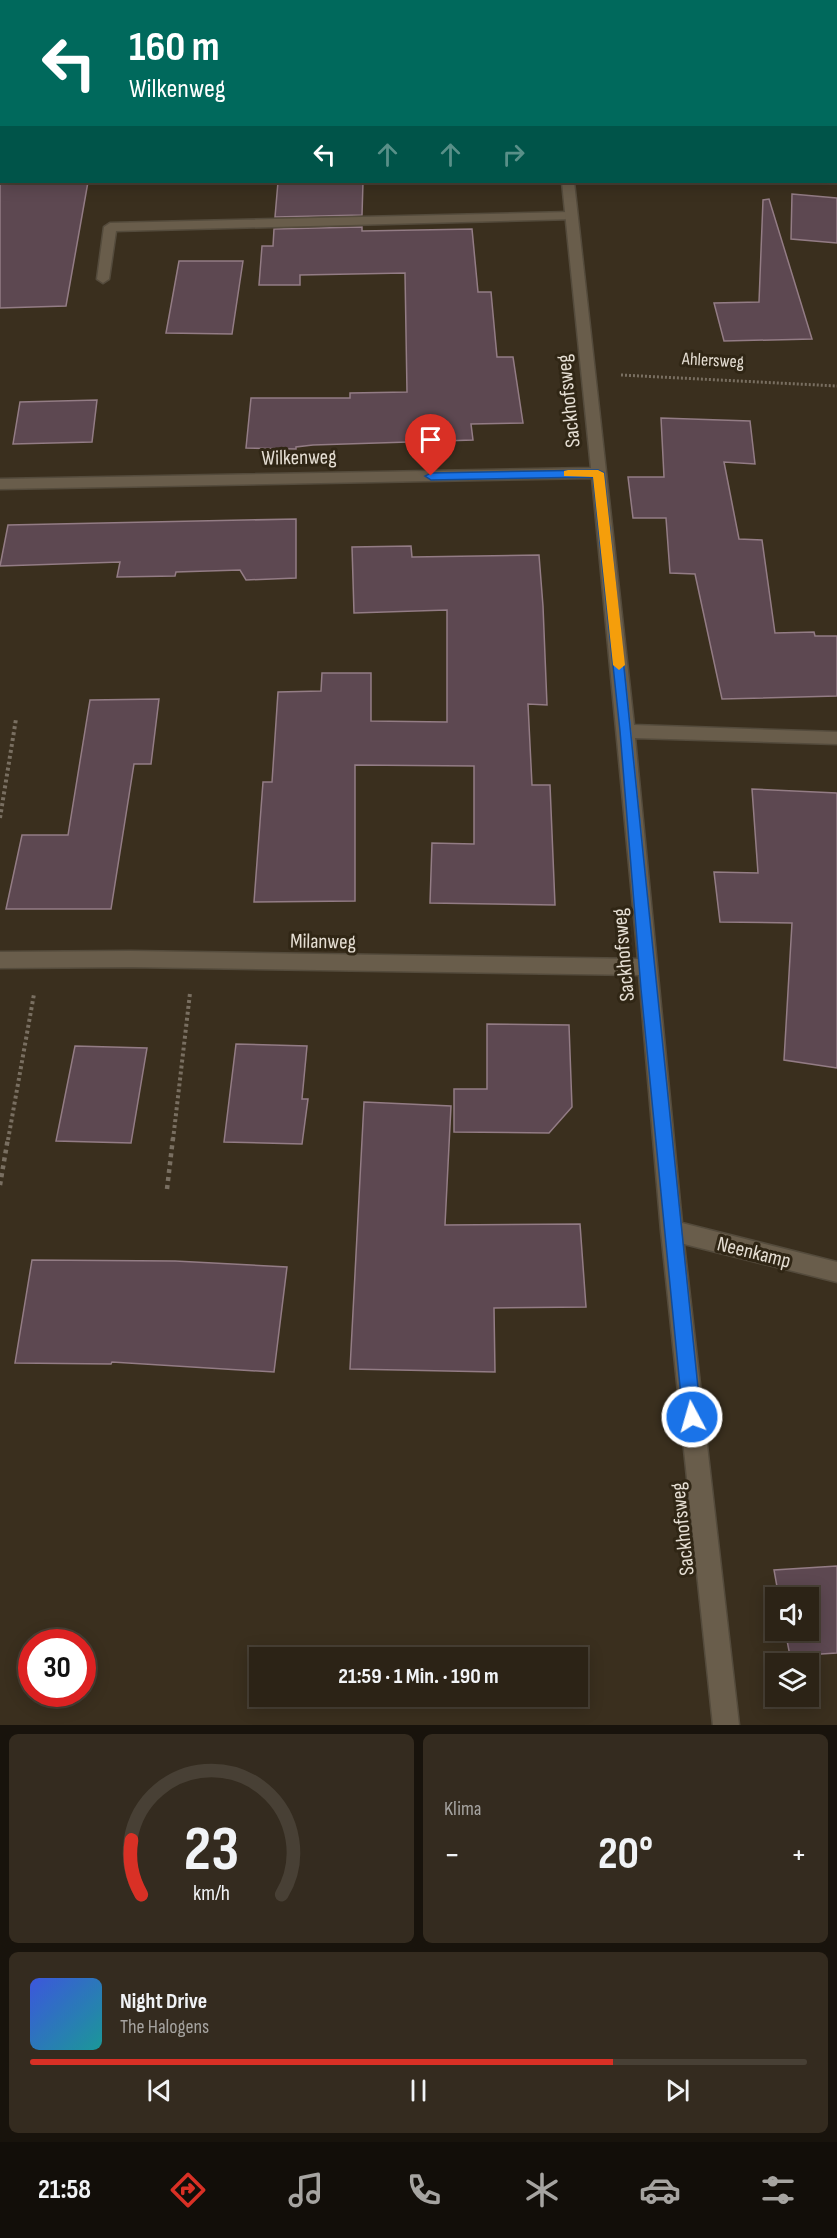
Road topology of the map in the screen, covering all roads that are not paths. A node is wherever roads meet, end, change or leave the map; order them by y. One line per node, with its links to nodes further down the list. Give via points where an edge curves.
1 (568, 183): 2 (street, Sackhofsweg)
2 (570, 216): 3 (street, via 110,227); 4 (street, Sackhofsweg)
3 (104, 279)
4 (598, 473): 5 (street, Wilkenweg); 6 (street, Sackhofsweg)
5 (0, 484)
6 (626, 731): 7 (street); 9 (street, Sackhofsweg)
7 (837, 738)
8 (0, 960): 9 (street, Milanweg)
9 (646, 967): 10 (street, Sackhofsweg)
10 (672, 1231): 11 (street, Neenkamp); 12 (street, Sackhofsweg)
11 (837, 1272)
12 (726, 1725)

